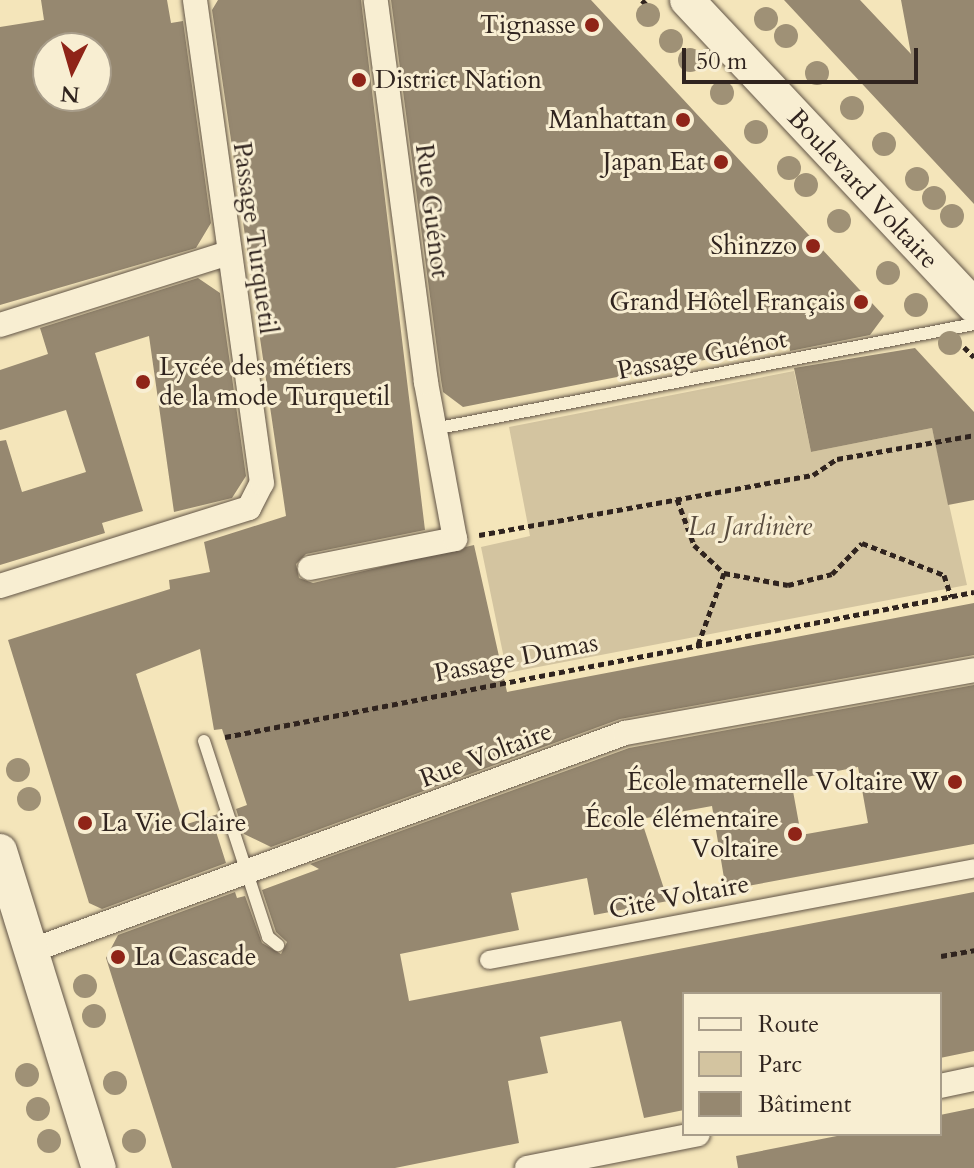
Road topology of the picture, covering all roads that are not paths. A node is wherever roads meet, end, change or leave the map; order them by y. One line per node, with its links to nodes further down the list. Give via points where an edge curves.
1 (195, 0): 4 (street, Passage Turquetil)
2 (376, 0): 8 (street, Rue Guénot, via 426,382)
3 (687, 0): 5 (main road, Boulevard Voltaire)
4 (229, 253): 7 (street); 10 (street, Passage Turquetil, via 262,483 249,508)
5 (974, 306)
6 (974, 324): 8 (lane, Passage Guénot)
7 (0, 325)
8 (439, 428): 9 (street, Rue Guénot, via 455,539)
9 (310, 568)
10 (0, 586)
11 (974, 670): 15 (street, Rue Voltaire, via 625,733)
12 (204, 741): 15 (lane)
13 (0, 851): 17 (main road)
14 (974, 868): 18 (street, Cité Voltaire)
15 (248, 874): 16 (lane, via 268,937); 17 (street, Rue Voltaire)
16 (278, 945)
17 (33, 950): 22 (main road)
18 (489, 960)
19 (974, 1079): 20 (street)
20 (942, 1086)
21 (688, 1136): 23 (street)
22 (99, 1168)
23 (527, 1168)

